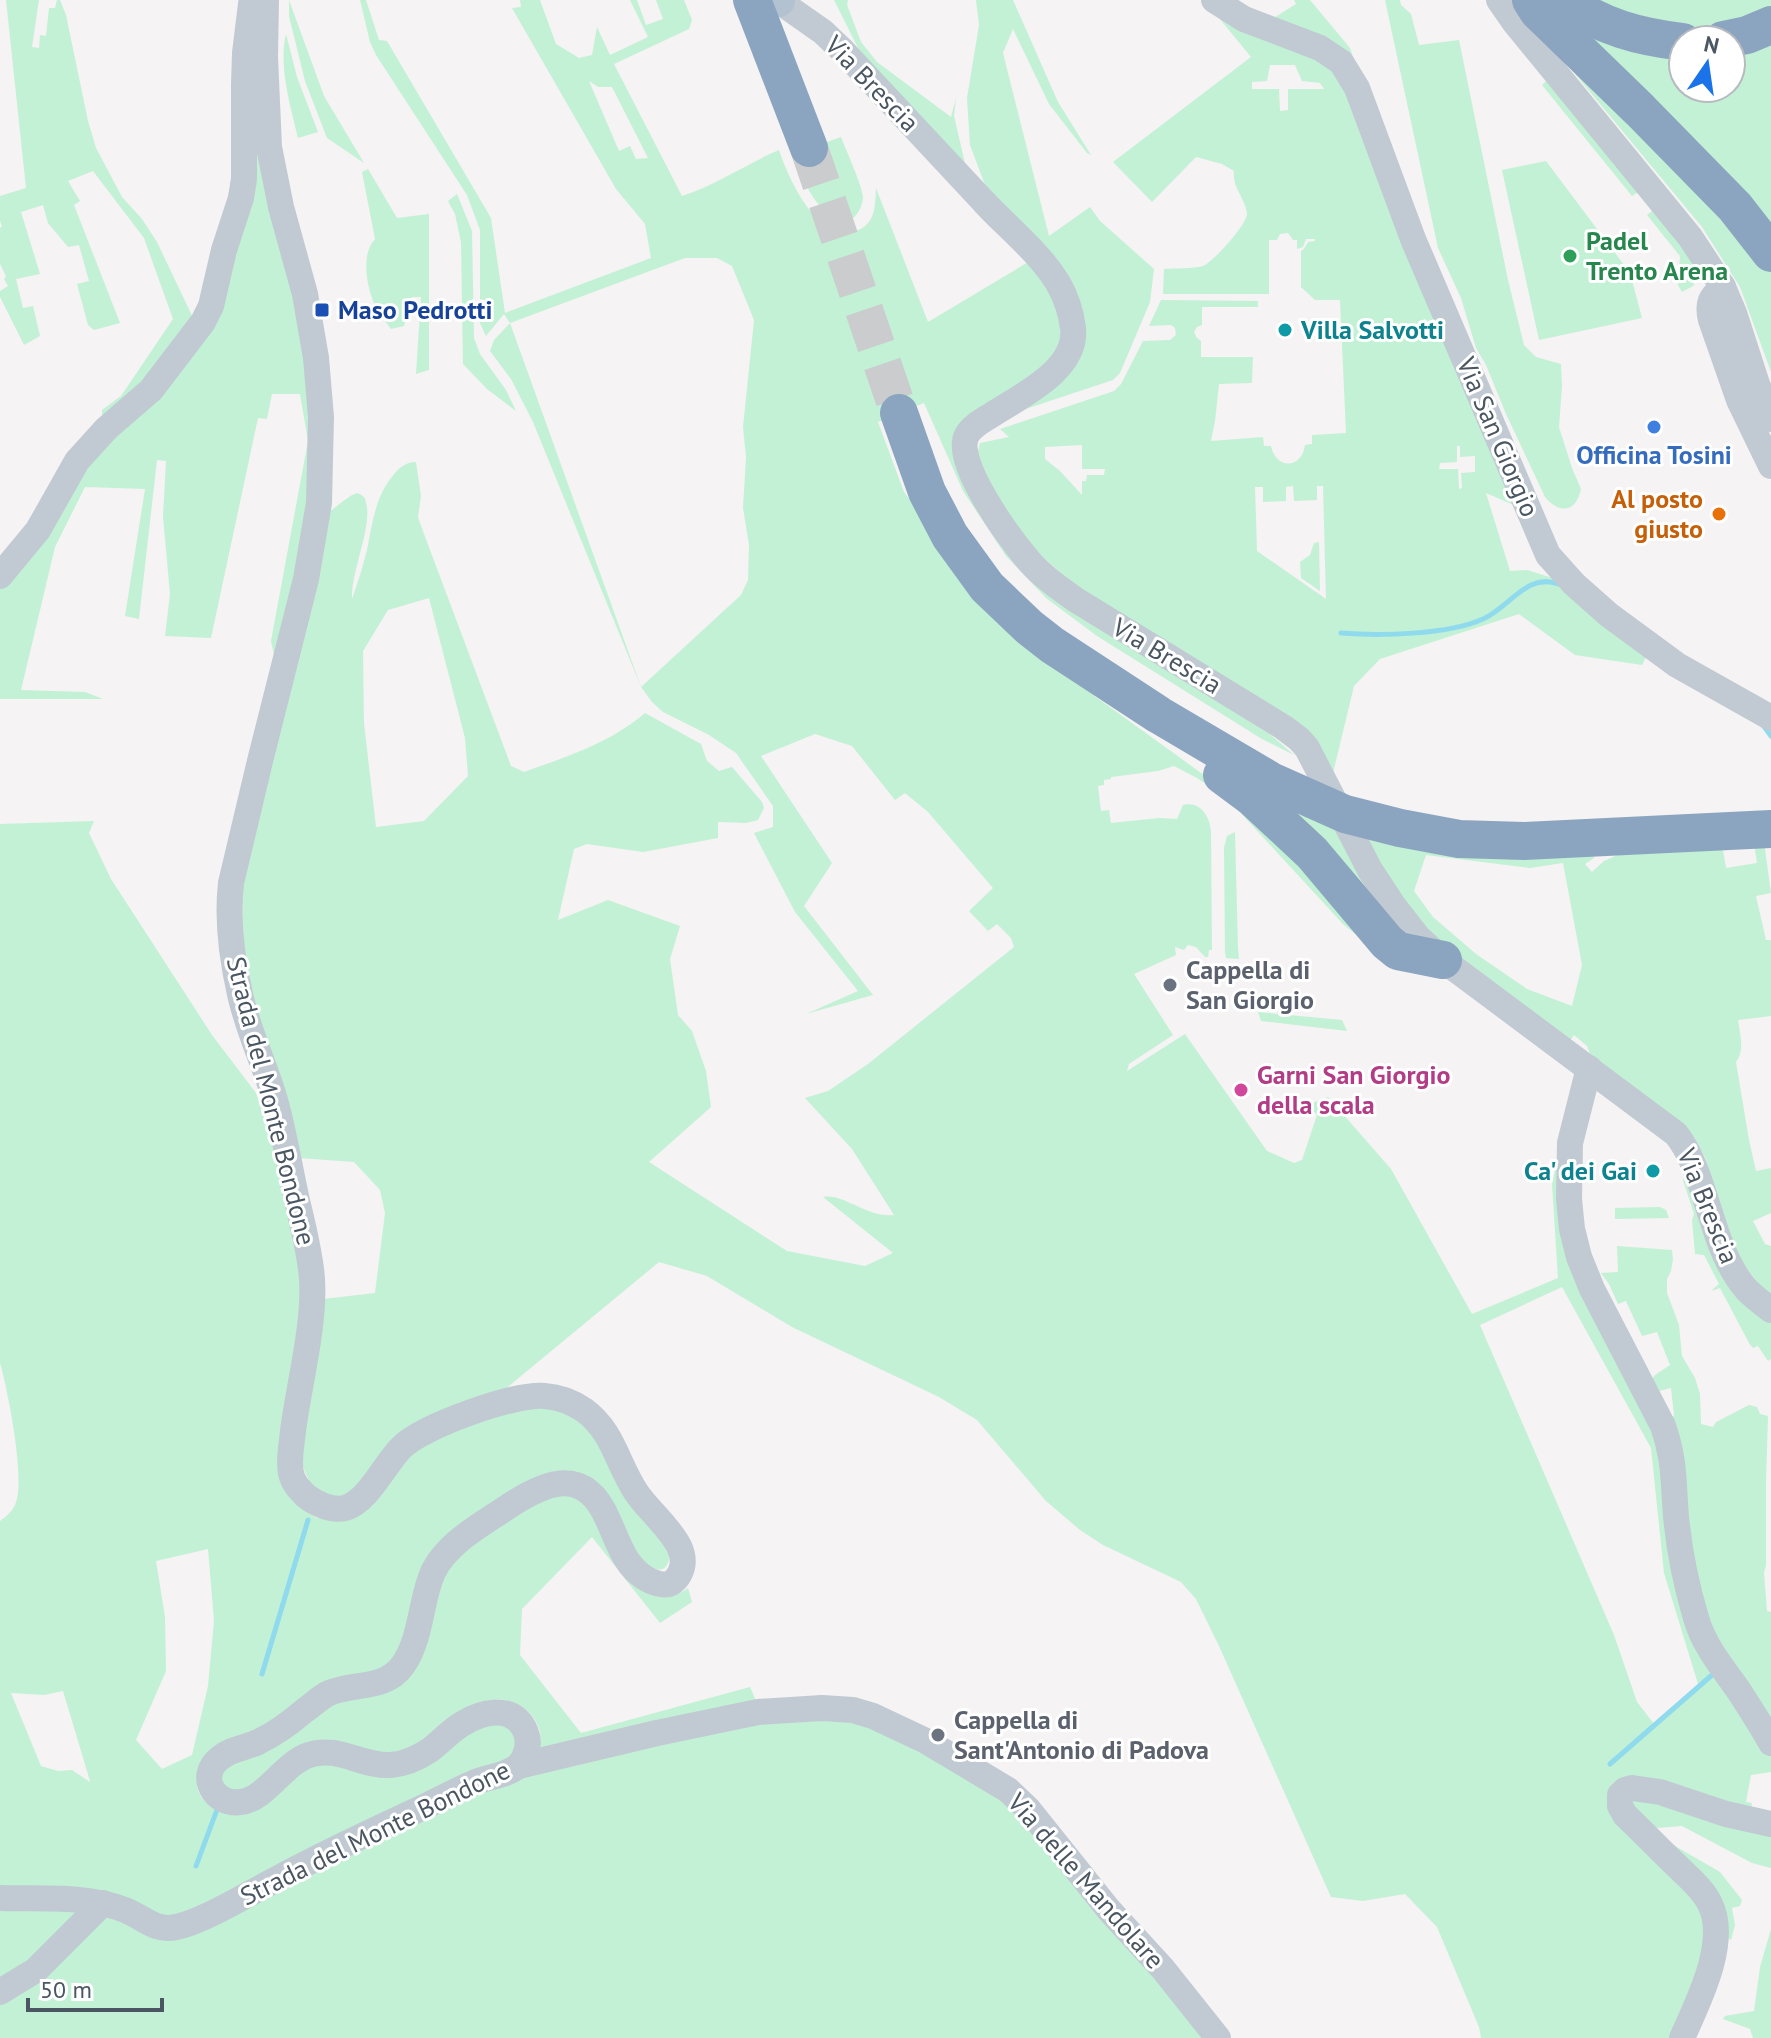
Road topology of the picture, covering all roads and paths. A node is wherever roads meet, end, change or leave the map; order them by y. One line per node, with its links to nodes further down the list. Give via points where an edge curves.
1 (237, 0): 12 (street, via 237,31)
2 (252, 0): 12 (street)
3 (266, 0): 28 (street, Strada del Monte Bondone, via 269,147 316,358 319,503 306,579 229,897 240,994 274,1096 312,1287 291,1475 312,1500 345,1508 364,1495 406,1442 517,1399 555,1397 593,1417 607,1432 635,1490 677,1540 683,1558 679,1576 670,1584 647,1580 624,1555 596,1497 573,1484 541,1488 470,1532 442,1558 430,1580 411,1649 395,1675 328,1693 265,1739 218,1759 209,1786 222,1799 239,1803 313,1754 335,1753 379,1765 406,1762 461,1724 496,1711 515,1718 528,1737)
4 (770, 0): 13 (highway); 24 (street, Via Brescia, via 823,32 843,51 1045,264 1065,296 1073,331 1066,358 1044,381 975,425 965,439 968,467 1003,528 1030,562 1076,600 1299,739 1370,870 1418,937)
5 (1214, 0): 20 (street, Via San Giorgio, via 1244,19 1320,48 1346,69 1548,555 1609,615 1677,665)
6 (1499, 0): 15 (street, via 1690,237)
7 (1531, 0): 14 (highway, via 1735,207)
8 (1565, 0): 11 (highway, via 1595,20)
9 (1771, 25): 10 (highway)
10 (1747, 35)
11 (1667, 40)
12 (245, 53): 18 (street, via 244,179 206,317 151,390 77,461 38,530)
13 (821, 144)
14 (1771, 253)
15 (1723, 287): 16 (street); 17 (street, via 1708,310 1739,400)
16 (1771, 419)
17 (1771, 466)
18 (0, 576)
19 (1052, 645): 21 (highway, via 1159,715); 21 (highway, via 987,587 950,536 927,492 908,409 974,529 1013,582 1045,613); 24 (highway, via 1107,698 1264,807 1398,951)
20 (1771, 718)
21 (1276, 772): 22 (highway, via 1458,816 1520,819); 23 (highway, via 1345,814 1459,839 1524,841)
22 (1771, 806)
23 (1771, 829)
24 (1443, 960): 25 (street, Via Brescia)
25 (1589, 1068): 26 (street, Via Brescia, via 1686,1146 1732,1269); 27 (street, via 1569,1166 1579,1257 1663,1426 1673,1458 1682,1563 1697,1621 1711,1652)
26 (1771, 1310)
27 (1771, 1743)
28 (518, 1766): 31 (street, Strada del Monte Bondone, via 472,1783 176,1927 161,1928); 33 (street, Via delle Mandolare, via 758,1712 822,1708 873,1716 1008,1790)
29 (1771, 1824): 34 (street, via 1660,1792 1632,1788 1620,1795 1625,1815 1699,1888 1715,1918 1714,1956)
30 (0, 1898): 31 (street, Strada del Monte Bondone)
31 (103, 1903): 32 (street, via 36,1970)
32 (0, 1992)
33 (1218, 2038)
34 (1682, 2038)

